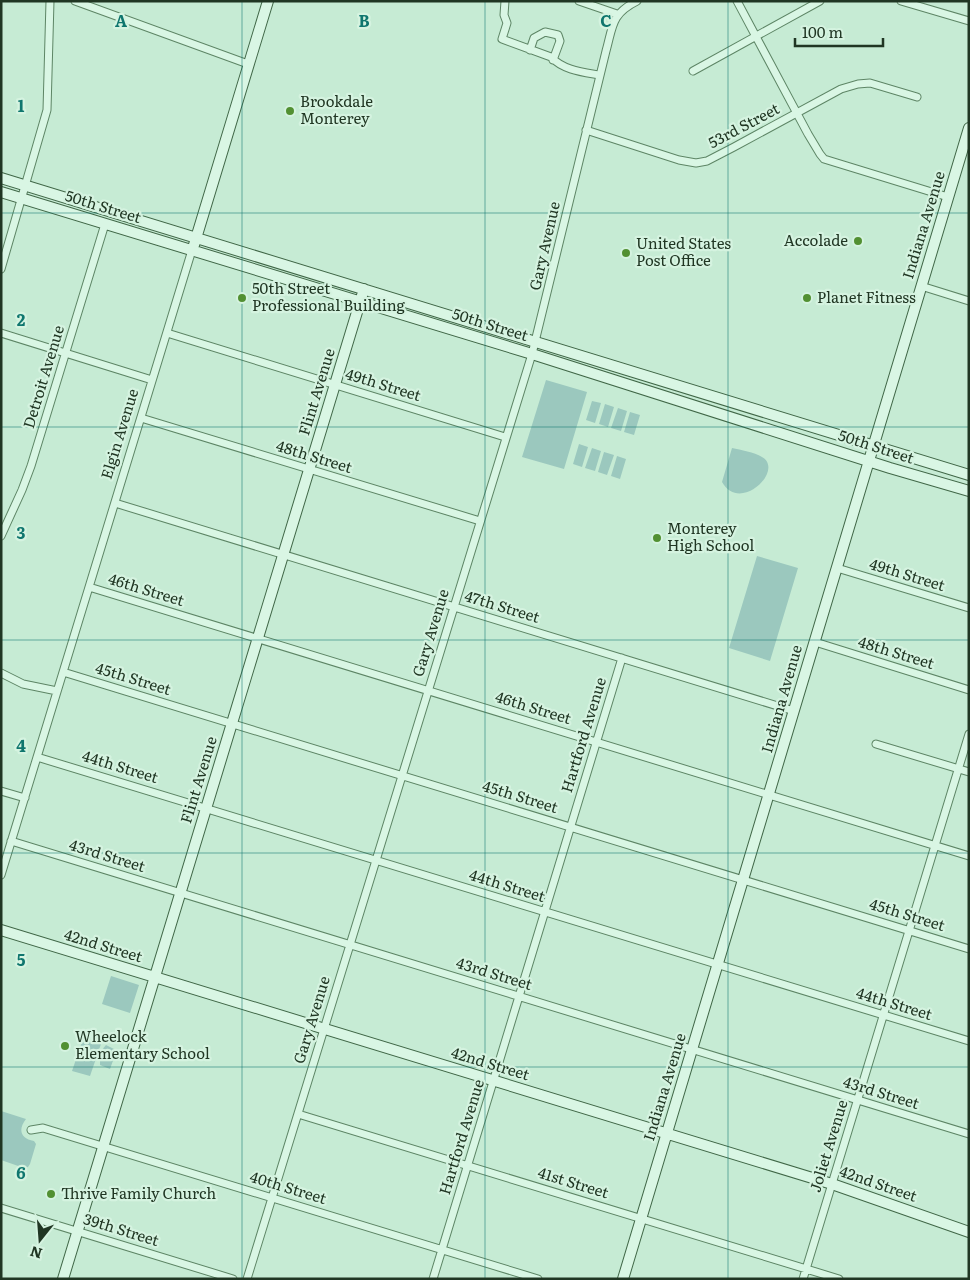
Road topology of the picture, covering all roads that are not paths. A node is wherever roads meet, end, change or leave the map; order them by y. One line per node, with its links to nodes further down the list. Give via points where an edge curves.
1 (50, 1): 23 (street, via 48,110)
2 (75, 1): 15 (street)
3 (268, 1): 15 (main road, Elgin Avenue)
4 (505, 1): 13 (street, via 507,23 502,40)
5 (579, 1): 10 (street)
6 (637, 1): 10 (street)
7 (737, 1): 12 (street)
8 (820, 1): 12 (street)
9 (901, 1): 11 (street)
10 (617, 14): 17 (street, Gary Avenue)
11 (969, 21)
12 (756, 37): 16 (street); 19 (street)
13 (530, 50): 14 (street); 14 (street, via 534,38 545,32 558,35 560,41)
14 (553, 60): 17 (street, via 565,67)
15 (248, 64): 28 (main road, Elgin Avenue)
16 (693, 71)
17 (599, 75): 21 (street, Gary Avenue)
18 (917, 97): 19 (street, via 870,83 858,84 841,89)
19 (797, 113): 21 (street, 53rd Street, via 727,151 696,163); 25 (street, 53rd Street, via 824,159)
20 (969, 128): 25 (main road, Indiana Avenue)
21 (586, 130): 37 (street, Gary Avenue)
22 (1, 178): 23 (main road, 50th Street)
23 (26, 186): 26 (street); 28 (main road, 50th Street)
24 (1, 192): 26 (main road, 50th Street)
25 (948, 197): 31 (main road, Indiana Avenue)
26 (23, 198): 27 (main road, 50th Street); 30 (street)
27 (105, 224): 29 (main road, 50th Street); 38 (street, Detroit Avenue)
28 (196, 238): 29 (main road, Elgin Avenue); 32 (main road, 50th Street)
29 (192, 250): 33 (main road, 50th Street); 36 (street, Elgin Avenue)
30 (1, 269)
31 (921, 286): 34 (street); 44 (main road, Indiana Avenue)
32 (364, 289): 33 (main road, Flint Avenue); 37 (main road, 50th Street)
33 (361, 301): 39 (main road, 50th Street); 41 (main road, Flint Avenue)
34 (969, 301)
35 (1, 333): 38 (street)
36 (166, 333): 40 (street, Elgin Avenue); 41 (street, 49th Street)
37 (535, 341): 39 (street, Gary Avenue); 44 (main road, 50th Street)
38 (65, 353): 40 (street); 51 (street, Detroit Avenue, via 31,466)
39 (532, 354): 43 (street, Gary Avenue); 45 (main road, 50th Street)
40 (152, 380): 42 (street, Elgin Avenue)
41 (335, 385): 43 (street, 49th Street); 46 (main road, Flint Avenue)
42 (141, 418): 46 (street, 48th Street); 49 (street, Elgin Avenue)
43 (505, 437): 50 (street, Gary Avenue)
44 (873, 445): 45 (main road, Indiana Avenue); 47 (main road, 50th Street)
45 (869, 461): 48 (main road, 50th Street); 53 (main road, Indiana Avenue)
46 (309, 470): 50 (street, 48th Street); 52 (main road, Flint Avenue)
47 (969, 475)
48 (969, 491)
49 (115, 503): 52 (street, 47th Street); 54 (street, Elgin Avenue)
50 (480, 521): 55 (street, Gary Avenue)
51 (1, 536)
52 (283, 554): 55 (street, 47th Street); 57 (main road, Flint Avenue)
53 (837, 568): 56 (street, 49th Street); 58 (main road, Indiana Avenue)
54 (89, 587): 57 (street, 46th Street); 61 (street, Elgin Avenue)
55 (453, 606): 59 (street, 47th Street); 62 (street, Gary Avenue)
56 (969, 608)
57 (258, 638): 62 (street, 46th Street); 66 (main road, Flint Avenue)
58 (815, 642): 63 (street, 48th Street); 65 (main road, Indiana Avenue)
59 (622, 658): 65 (street, 47th Street); 68 (street, Hartford Avenue)
60 (1, 672): 64 (street, via 23,684)
61 (63, 672): 64 (street, Elgin Avenue); 66 (street, 45th Street)
62 (427, 690): 68 (street, 46th Street); 73 (street, Gary Avenue)
63 (969, 690)
64 (57, 691): 70 (street, Elgin Avenue)
65 (794, 711): 75 (main road, Indiana Avenue)
66 (232, 723): 73 (street, 45th Street); 77 (main road, Flint Avenue)
67 (969, 734): 71 (street, Joliet Avenue)
68 (596, 742): 75 (street, 46th Street); 78 (street, Hartford Avenue)
69 (876, 744): 71 (street)
70 (37, 757): 76 (street, Elgin Avenue); 77 (street, 44th Street)
71 (958, 768): 72 (street); 80 (street, Joliet Avenue)
72 (969, 772)
73 (401, 775): 78 (street, 45th Street); 82 (street, Gary Avenue)
74 (1, 791): 76 (street)
75 (770, 795): 80 (street, 46th Street); 84 (main road, Indiana Avenue)
76 (24, 798): 79 (street, Elgin Avenue)
77 (206, 808): 82 (street, 44th Street); 85 (main road, Flint Avenue)
78 (571, 827): 84 (street, 45th Street); 86 (street, Hartford Avenue)
79 (11, 841): 83 (street, Elgin Avenue); 85 (street, 43rd Street)
80 (935, 846): 81 (street, 46th Street); 88 (street, Joliet Avenue)
81 (969, 856)
82 (375, 860): 86 (street, 44th Street); 89 (street, Gary Avenue)
83 (1, 875)
84 (744, 880): 88 (street, 45th Street); 91 (main road, Indiana Avenue)
85 (180, 893): 89 (street, 43rd Street); 92 (main road, Flint Avenue)
86 (545, 912): 91 (street, 44th Street); 93 (street, Hartford Avenue)
87 (1, 930): 92 (main road, 42nd Street)
88 (909, 930): 90 (street, 45th Street); 94 (street, Joliet Avenue)
89 (350, 945): 93 (street, 43rd Street); 95 (street, Gary Avenue)
90 (969, 949)
91 (718, 965): 94 (street, 44th Street); 97 (main road, Indiana Avenue)
92 (155, 977): 95 (main road, 42nd Street); 104 (main road, Flint Avenue)
93 (519, 996): 97 (street, 43rd Street); 98 (street, Hartford Avenue)
94 (883, 1015): 96 (street, 44th Street); 99 (street, Joliet Avenue)
95 (324, 1029): 98 (main road, 42nd Street); 100 (street, Gary Avenue)
96 (969, 1041)
97 (693, 1049): 99 (street, 43rd Street); 102 (main road, Indiana Avenue)
98 (493, 1081): 102 (main road, 42nd Street); 105 (street, Hartford Avenue)
99 (857, 1100): 103 (street, 43rd Street); 106 (street, Joliet Avenue)
100 (298, 1114): 105 (street, 41st Street); 107 (street, Gary Avenue)
101 (31, 1130): 104 (street, 40th Street, via 43,1128)
102 (667, 1134): 106 (main road, 42nd Street); 109 (main road, Indiana Avenue)
103 (969, 1134)
104 (104, 1146): 107 (street, 40th Street); 110 (main road, Flint Avenue)
105 (467, 1165): 109 (street, 41st Street); 112 (street, Hartford Avenue)
106 (832, 1184): 111 (main road, 42nd Street); 113 (street, Joliet Avenue)
107 (272, 1198): 112 (street, 40th Street); 116 (street, Gary Avenue)
108 (1, 1208): 110 (street, 39th Street)
109 (641, 1218): 113 (street, 41st Street); 119 (main road, Indiana Avenue)
110 (78, 1231): 114 (main road, Flint Avenue); 115 (street, 39th Street)
111 (969, 1232)
112 (442, 1249): 117 (street, Hartford Avenue); 118 (street, 40th Street)
113 (806, 1268): 120 (street, Joliet Avenue); 121 (street, 41st Street)
114 (63, 1279)
115 (233, 1279)
116 (247, 1279)
117 (433, 1279)
118 (538, 1279)
119 (623, 1279)
120 (803, 1279)
121 (840, 1279)

